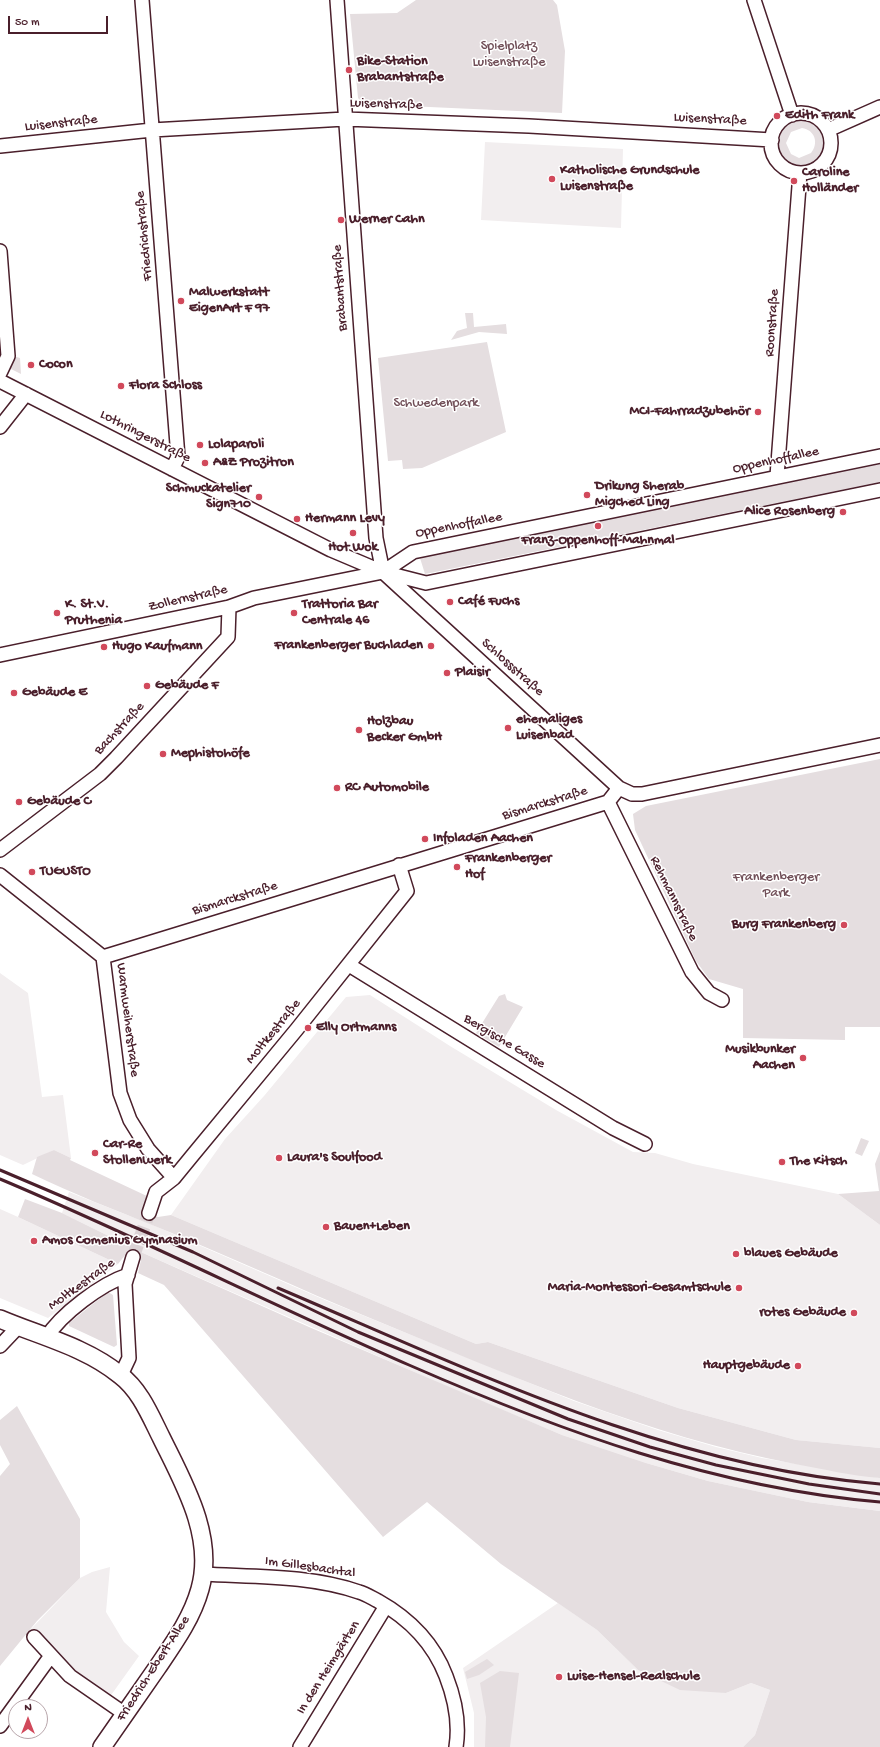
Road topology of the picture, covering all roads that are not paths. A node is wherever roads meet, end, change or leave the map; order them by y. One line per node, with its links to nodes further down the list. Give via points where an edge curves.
1 (142, 0): 7 (street, Friedrichstraße)
2 (337, 0): 6 (street, Brabantstraße)
3 (754, 0): 5 (street)
4 (880, 106): 8 (street)
5 (792, 115): 8 (street, via 802,113 814,116); 9 (street, via 778,124)
6 (345, 119): 7 (street, Luisenstraße); 9 (street, Luisenstraße, via 529,126); 21 (street, Brabantstraße, via 376,538)
7 (152, 130): 10 (street, Luisenstraße); 18 (street, Friedrichstraße, via 178,457)
8 (828, 130): 11 (street, via 831,144 826,159 814,170)
9 (772, 140): 11 (street, via 772,151 778,162 784,168)
10 (0, 146)
11 (800, 173): 19 (street, Roonstraße)
12 (0, 251): 13 (street, via 8,356)
13 (0, 373)
14 (0, 381): 15 (street, Lothringerstraße)
15 (26, 394): 16 (street); 18 (street, Lothringerstraße)
16 (0, 427)
17 (880, 456): 19 (street, Oppenhoffallee)
18 (172, 469): 21 (street, Lothringerstraße, via 323,546)
19 (777, 476): 21 (street, Oppenhoffallee, via 413,552)
20 (880, 490): 21 (street, via 426,583)
21 (383, 572): 22 (street, Zollernstraße, via 254,598); 25 (street, Schlossstraße)
22 (229, 607): 23 (street, Zollernstraße); 27 (street, Bachstraße, via 228,637 121,752 100,774)
23 (0, 655)
24 (880, 745): 25 (street, via 642,794 632,794)
25 (619, 788): 26 (street, Bismarckstraße)
26 (608, 802): 28 (street, Bismarckstraße); 32 (street, Rehmannstraße, via 692,972 709,993)
27 (0, 850)
28 (399, 865): 30 (street, Bismarckstraße); 31 (street, Moltkestraße, via 407,891)
29 (0, 875): 30 (street, Warmweiherstraße)
30 (103, 957): 34 (street, Warmweiherstraße, via 120,1093 130,1120 148,1149)
31 (348, 966): 33 (street, Bergische Gasse, via 613,1128); 34 (street, Moltkestraße)
32 (722, 1000)
33 (645, 1144)
34 (174, 1178): 35 (street, Moltkestraße, via 156,1192)
35 (149, 1213)
36 (133, 1257): 37 (street, Moltkestraße)
37 (128, 1275): 40 (street, Moltkestraße, via 112,1280 60,1320); 42 (street, via 125,1284 129,1358)
38 (0, 1319): 39 (main road, Friedrich-Ebert-Allee)
39 (18, 1327): 40 (main road, Friedrich-Ebert-Allee); 41 (street)
40 (46, 1338): 42 (main road, Friedrich-Ebert-Allee, via 102,1361)
41 (0, 1346)
42 (121, 1375): 43 (main road, Friedrich-Ebert-Allee, via 144,1402 184,1484 196,1515 202,1543)
43 (203, 1574): 44 (street, Im Gillesbachtal, via 278,1578 336,1585 361,1592); 47 (main road, Friedrich-Ebert-Allee, via 195,1605 188,1620)
44 (386, 1606): 50 (street, In den Heimgärten); 51 (street, Im Gillesbachtal, via 408,1621 427,1640 442,1664 457,1712)
45 (34, 1637): 46 (street)
46 (50, 1657): 47 (street, via 70,1676); 48 (street)
47 (125, 1714): 49 (main road, Friedrich-Ebert-Allee)
48 (0, 1726)
49 (102, 1747)
50 (300, 1747)
51 (456, 1747)

